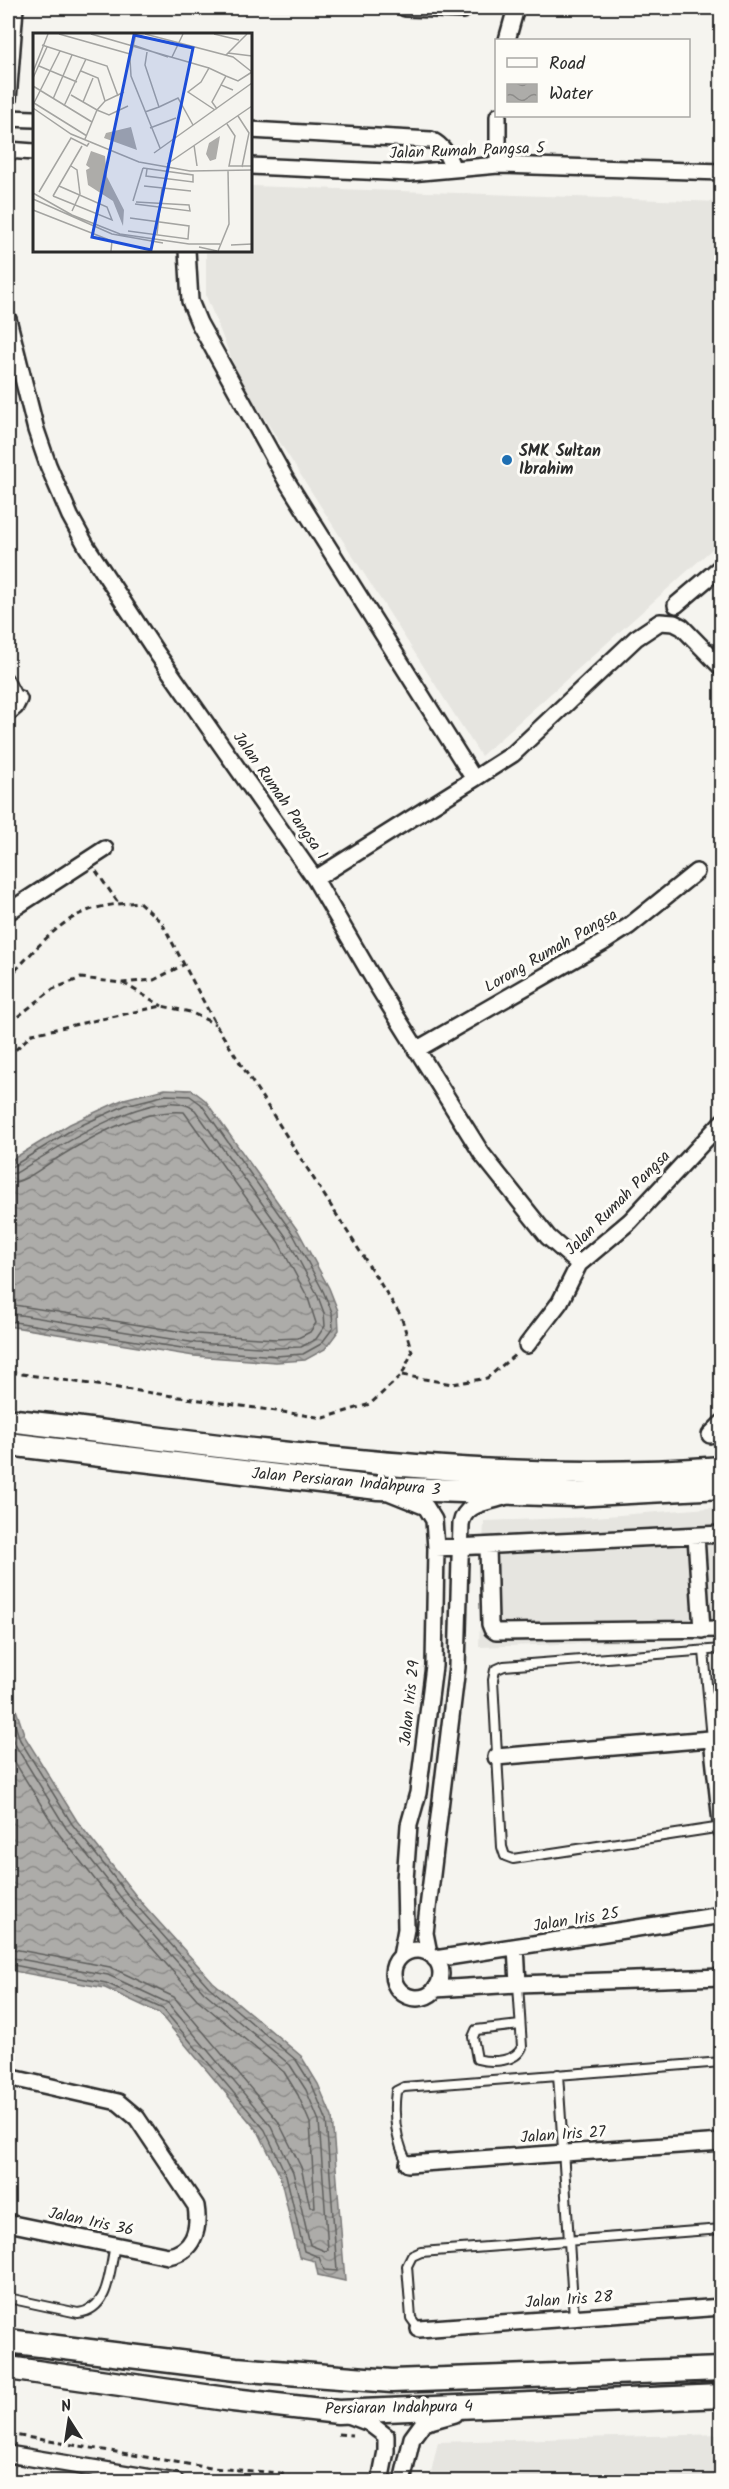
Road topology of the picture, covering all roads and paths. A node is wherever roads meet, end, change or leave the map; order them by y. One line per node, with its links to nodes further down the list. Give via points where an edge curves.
1 (15, 8): 6 (street)
2 (405, 8): 4 (street)
3 (516, 8): 5 (street)
4 (463, 10)
5 (507, 39)
6 (10, 45): 7 (street)
7 (8, 100)
8 (498, 117): 14 (street)
9 (8, 118): 10 (street)
10 (33, 119)
11 (252, 130): 16 (street, via 431,140 447,153)
12 (8, 150): 13 (street)
13 (33, 152)
14 (498, 165): 16 (street, Jalan Rumah Pangsa 5); 17 (street, Jalan Rumah Pangsa 5)
15 (252, 166): 16 (street, Jalan Rumah Pangsa 5, via 410,173)
16 (453, 169)
17 (722, 172)
18 (187, 252): 26 (street, via 190,301 199,323 286,480)
19 (8, 319): 30 (street, Jalan Rumah Pangsa 1, via 36,430 70,516 156,652)
20 (722, 566): 21 (street)
21 (676, 605)
22 (722, 668): 26 (street, via 682,627 660,622 636,638 513,754)
23 (8, 678): 24 (lane)
24 (20, 699): 25 (street)
25 (8, 713)
26 (474, 779): 30 (street)
27 (105, 849): 28 (street)
28 (88, 860): 31 (path); 32 (street)
29 (696, 872): 41 (street, Lorong Rumah Pangsa, via 613,937)
30 (315, 879): 41 (street, Jalan Rumah Pangsa 1)
31 (119, 904): 34 (path, via 138,902 162,923); 35 (path, via 79,914 52,934)
32 (8, 912)
33 (8, 964): 35 (path)
34 (185, 964): 37 (path, via 154,980); 40 (path)
35 (14, 972): 36 (path)
36 (8, 978)
37 (122, 982): 38 (path); 39 (path, via 81,978 53,988 16,1018)
38 (162, 1006): 40 (path, via 190,1012); 42 (path, via 32,1034)
39 (8, 1019)
40 (216, 1025): 47 (path, via 401,1316 412,1352)
41 (416, 1050): 44 (street, Jalan Rumah Pangsa 1, via 511,1193)
42 (8, 1057)
43 (722, 1122): 44 (street, Jalan Rumah Pangsa, via 630,1221)
44 (579, 1264): 45 (street, Jalan Rumah Pangsa, via 560,1302)
45 (527, 1345): 47 (path, via 487,1378 452,1384)
46 (8, 1372): 47 (path, via 324,1418 370,1404)
47 (402, 1375)
48 (8, 1420): 52 (main road, Jalan Persiaran Indahpura 3, via 462,1470 618,1473)
49 (722, 1423): 50 (street)
50 (710, 1435)
51 (8, 1444): 54 (main road, Jalan Persiaran Indahpura 3)
52 (722, 1468)
53 (722, 1487): 55 (main road, Jalan Persiaran Indahpura 3, via 573,1495)
54 (378, 1488): 55 (main road, Jalan Persiaran Indahpura 3); 60 (street, Jalan Iris 29, via 426,1507 434,1520)
55 (512, 1494): 58 (street, via 470,1507 462,1515)
56 (722, 1534): 57 (street)
57 (696, 1536): 59 (street); 62 (street)
58 (461, 1547): 59 (street); 60 (street); 71 (street, via 457,1667 425,1933)
59 (488, 1547): 62 (street, via 490,1624 494,1631)
60 (436, 1548): 70 (street, Jalan Iris 29, via 434,1666 418,1793 409,1825 406,1929)
61 (722, 1629): 62 (street)
62 (702, 1630)
63 (722, 1649): 64 (lane)
64 (704, 1651): 65 (lane); 66 (lane, via 504,1666 495,1670)
65 (717, 1738): 66 (street); 67 (street)
66 (496, 1757): 67 (lane, via 502,1847 505,1856 513,1859)
67 (721, 1828)
68 (722, 1915): 69 (street, Jalan Iris 25)
69 (516, 1947): 71 (street, Jalan Iris 25); 73 (street)
70 (401, 1956): 71 (street, via 420,1950); 74 (street, via 393,1969 399,1990 420,1997)
71 (432, 1956): 74 (street, via 441,1971)
72 (722, 1977): 73 (street)
73 (518, 1984): 74 (street); 75 (lane)
74 (435, 1989)
75 (520, 2025): 75 (lane, via 522,2047 514,2058 477,2058 473,2037 476,2030)
76 (722, 2062): 77 (lane)
77 (558, 2074): 80 (lane); 81 (lane, via 404,2086 396,2091 394,2104 400,2149)
78 (8, 2077): 85 (street, Jalan Iris 36, via 113,2100 134,2115 196,2206 193,2240 179,2254 168,2256)
79 (722, 2142): 80 (street, Jalan Iris 27)
80 (563, 2153): 81 (street, Jalan Iris 27); 84 (lane)
81 (408, 2164)
82 (8, 2223): 85 (street, Jalan Iris 36)
83 (722, 2229): 84 (lane)
84 (569, 2241): 88 (lane); 89 (lane, via 422,2252 412,2256 407,2266 411,2318)
85 (115, 2245): 86 (lane, via 104,2296 87,2312)
86 (8, 2298)
87 (722, 2307): 88 (street, Jalan Iris 28)
88 (574, 2317): 89 (street, Jalan Iris 28)
89 (419, 2329)
90 (8, 2341): 92 (main road, Persiaran Indahpura 4, via 236,2369 392,2381)
91 (8, 2368): 95 (main road, Persiaran Indahpura 4)
92 (722, 2369)
93 (722, 2396): 94 (main road, Persiaran Indahpura 4)
94 (484, 2406): 95 (main road, Persiaran Indahpura 4); 101 (street, via 423,2422 412,2438)
95 (338, 2412): 100 (street, via 369,2423 386,2436)
96 (8, 2434): 99 (path, via 211,2468 280,2473)
97 (8, 2454): 98 (street)
98 (176, 2481)
99 (301, 2481)
100 (380, 2481)
101 (402, 2481)

